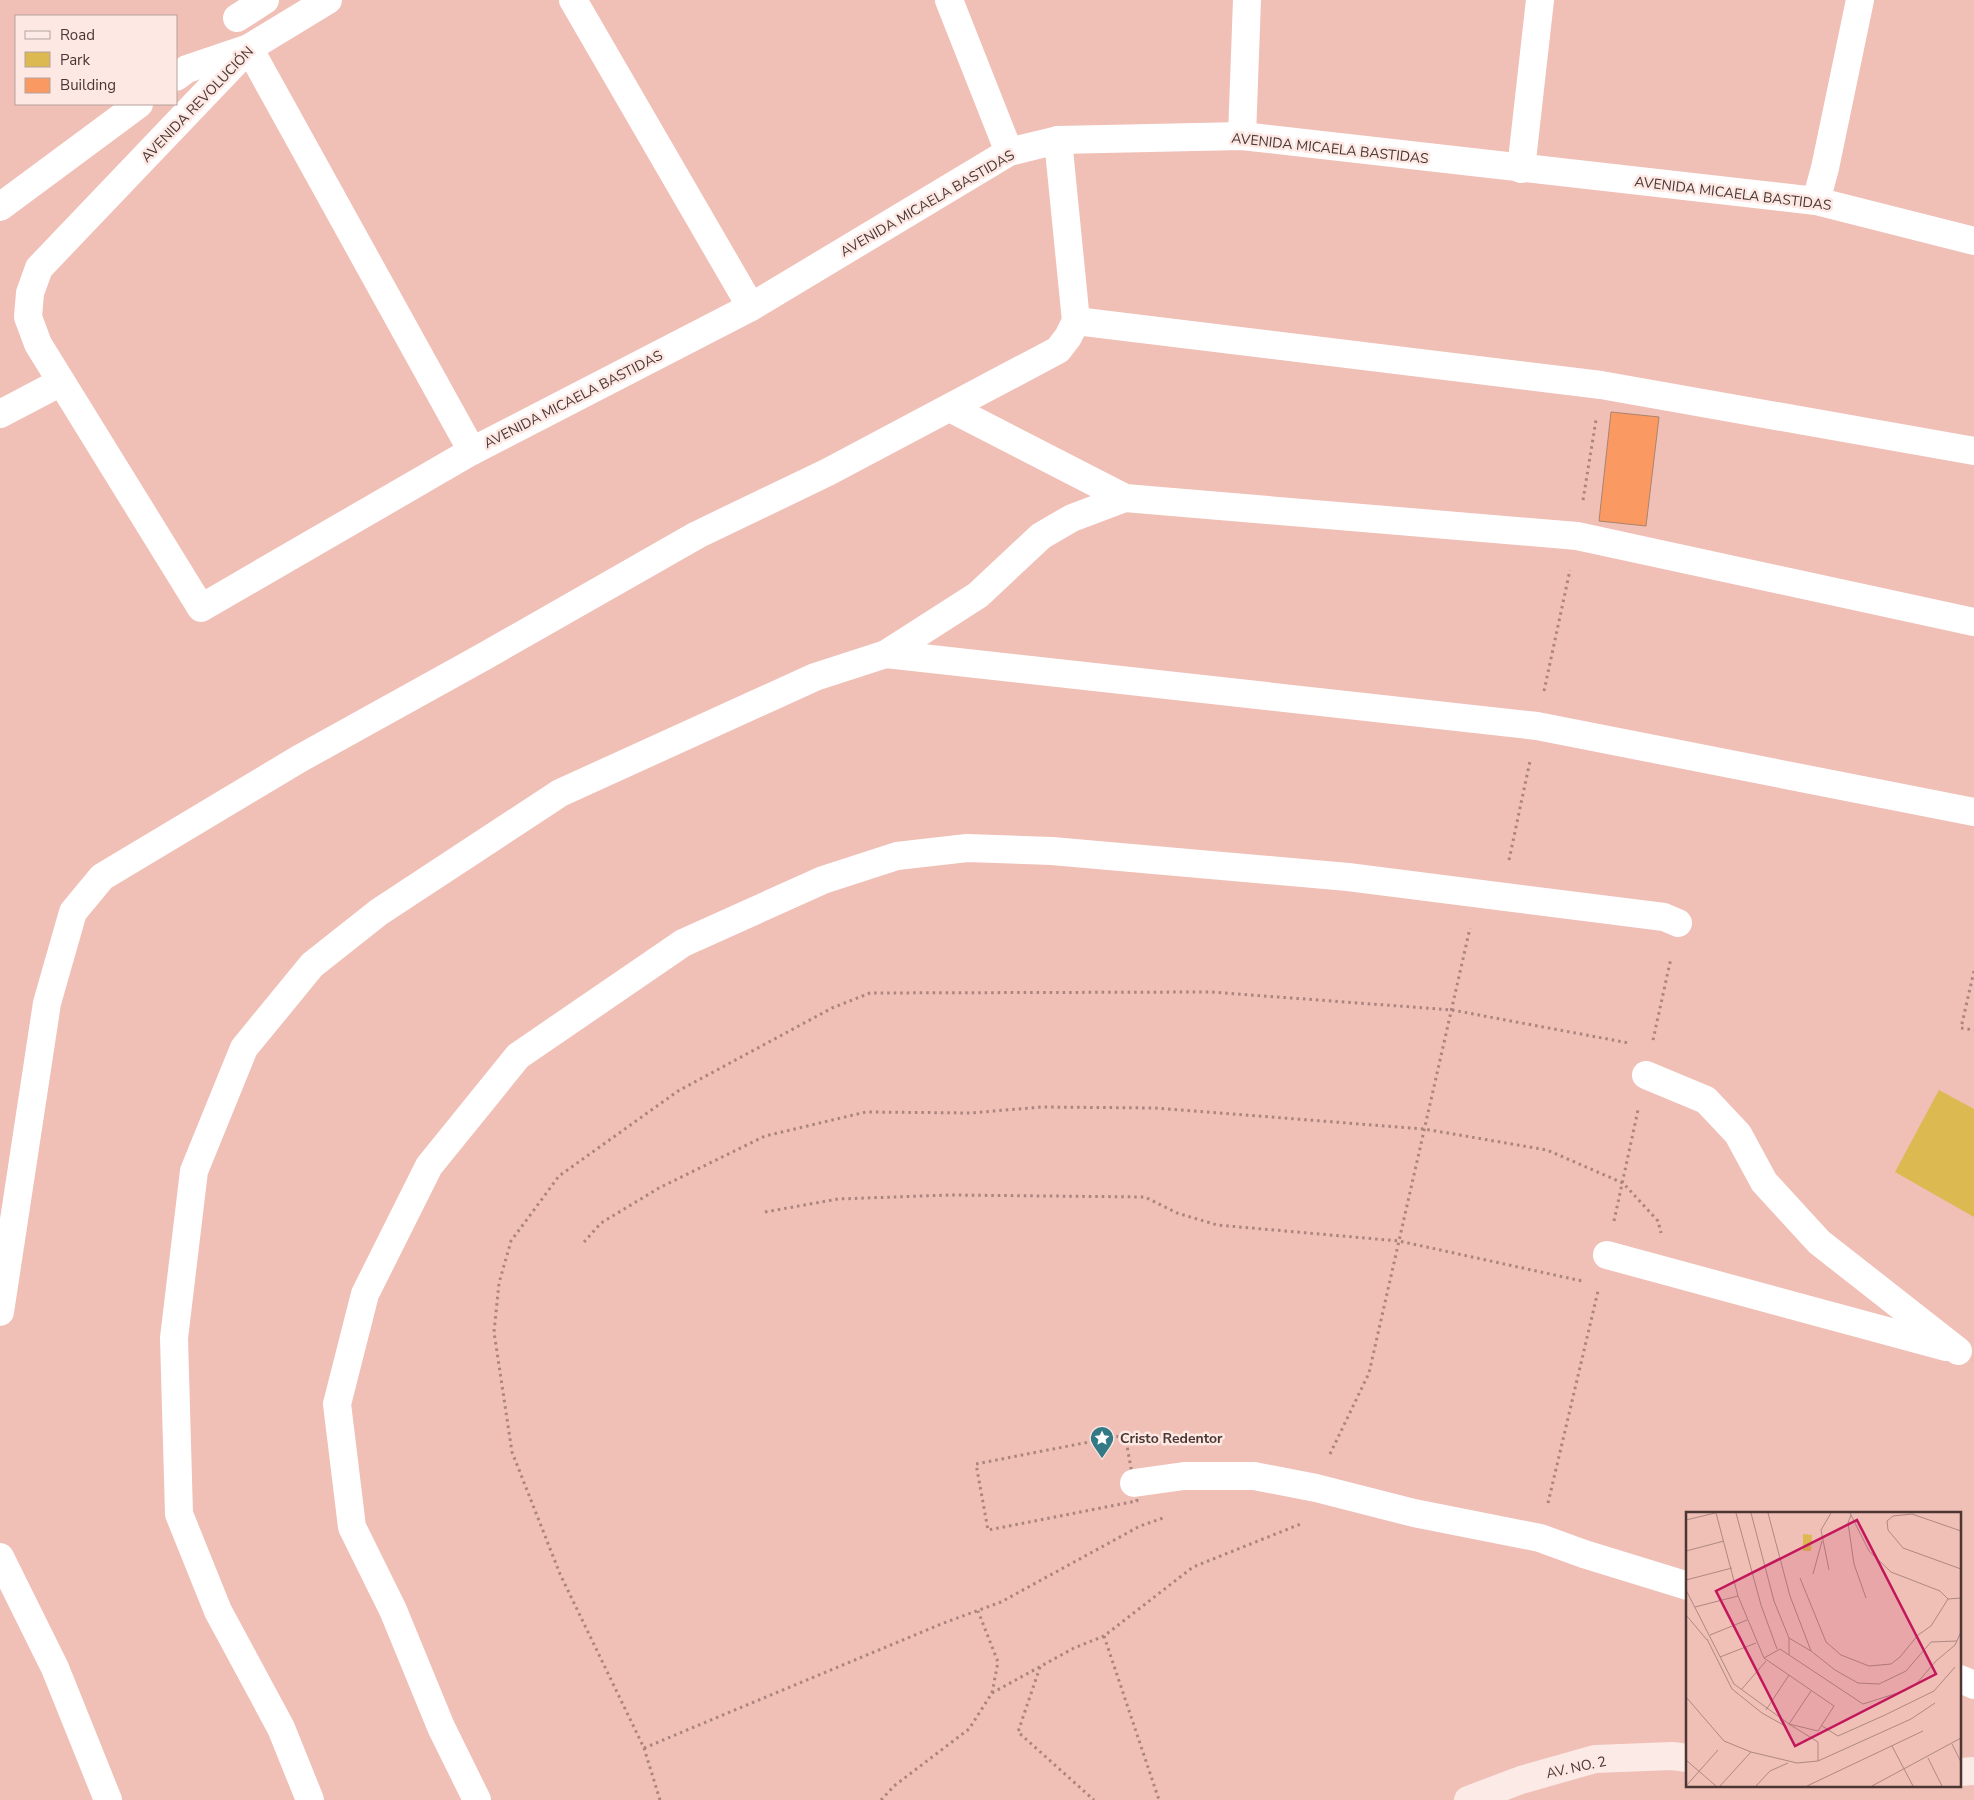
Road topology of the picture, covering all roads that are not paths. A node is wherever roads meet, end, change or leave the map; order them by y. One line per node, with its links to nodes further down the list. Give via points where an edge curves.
1 (265, 0): 8 (street)
2 (328, 0): 9 (street, AVENIDA REVOLUCIÓN)
3 (573, 0): 19 (street)
4 (949, 0): 14 (street)
5 (1247, 0): 12 (street)
6 (1540, 0): 15 (street)
7 (1860, 0): 16 (street)
8 (237, 18)
9 (249, 48): 10 (street); 21 (street, AVENIDA REVOLUCIÓN, via 39,268 30,293 28,317 38,344); 24 (street)
10 (178, 76)
11 (138, 105): 17 (street)
12 (1242, 136): 13 (street, AVENIDA MICAELA BASTIDAS); 15 (street, AVENIDA MICAELA BASTIDAS)
13 (1058, 140): 14 (street, AVENIDA MICAELA BASTIDAS); 20 (street)
14 (1009, 152): 19 (street, AVENIDA MICAELA BASTIDAS)
15 (1521, 169): 16 (street, AVENIDA MICAELA BASTIDAS)
16 (1816, 201): 18 (street, AVENIDA MICAELA BASTIDAS)
17 (0, 207)
18 (1974, 241)
19 (751, 307): 24 (street, AVENIDA MICAELA BASTIDAS)
20 (1076, 321): 22 (street, via 1058,350); 25 (street, via 1601,385)
21 (61, 382): 23 (street); 24 (street, AVENIDA MICAELA BASTIDAS, via 201,608)
22 (950, 408): 26 (street); 33 (street, via 697,535 299,759 102,877 73,912 47,1004)
23 (0, 414)
24 (472, 451)
25 (1974, 452)
26 (1125, 498): 27 (street, via 1577,536); 28 (street, via 1072,518 1041,536 978,595)
27 (1974, 622)
28 (886, 654): 29 (street, via 1537,726); 42 (street, via 815,678 560,793 379,912 312,965 244,1048 194,1170 174,1338 179,1514 218,1612 281,1728)
29 (1974, 812)
30 (1678, 923): 43 (street, via 1664,918 1348,877 1052,851 967,848 898,856 823,880 683,943 518,1056 429,1166 365,1294 337,1404 352,1527 393,1610 441,1727)
31 (1646, 1075): 34 (street, via 1706,1100 1738,1134 1764,1182 1819,1242)
32 (1607, 1255): 34 (street)
33 (0, 1312)
34 (1966, 1353)
35 (1134, 1483): 37 (street, via 1184,1476 1254,1476 1540,1538)
36 (0, 1557): 41 (street, via 55,1668)
37 (1686, 1585)
38 (1962, 1680): 39 (street)
39 (1974, 1685)
40 (1686, 1758): 44 (street, AV. NO. 2, via 1595,1759 1521,1780)
41 (108, 1800)
42 (310, 1800)
43 (476, 1800)
44 (1468, 1800)

